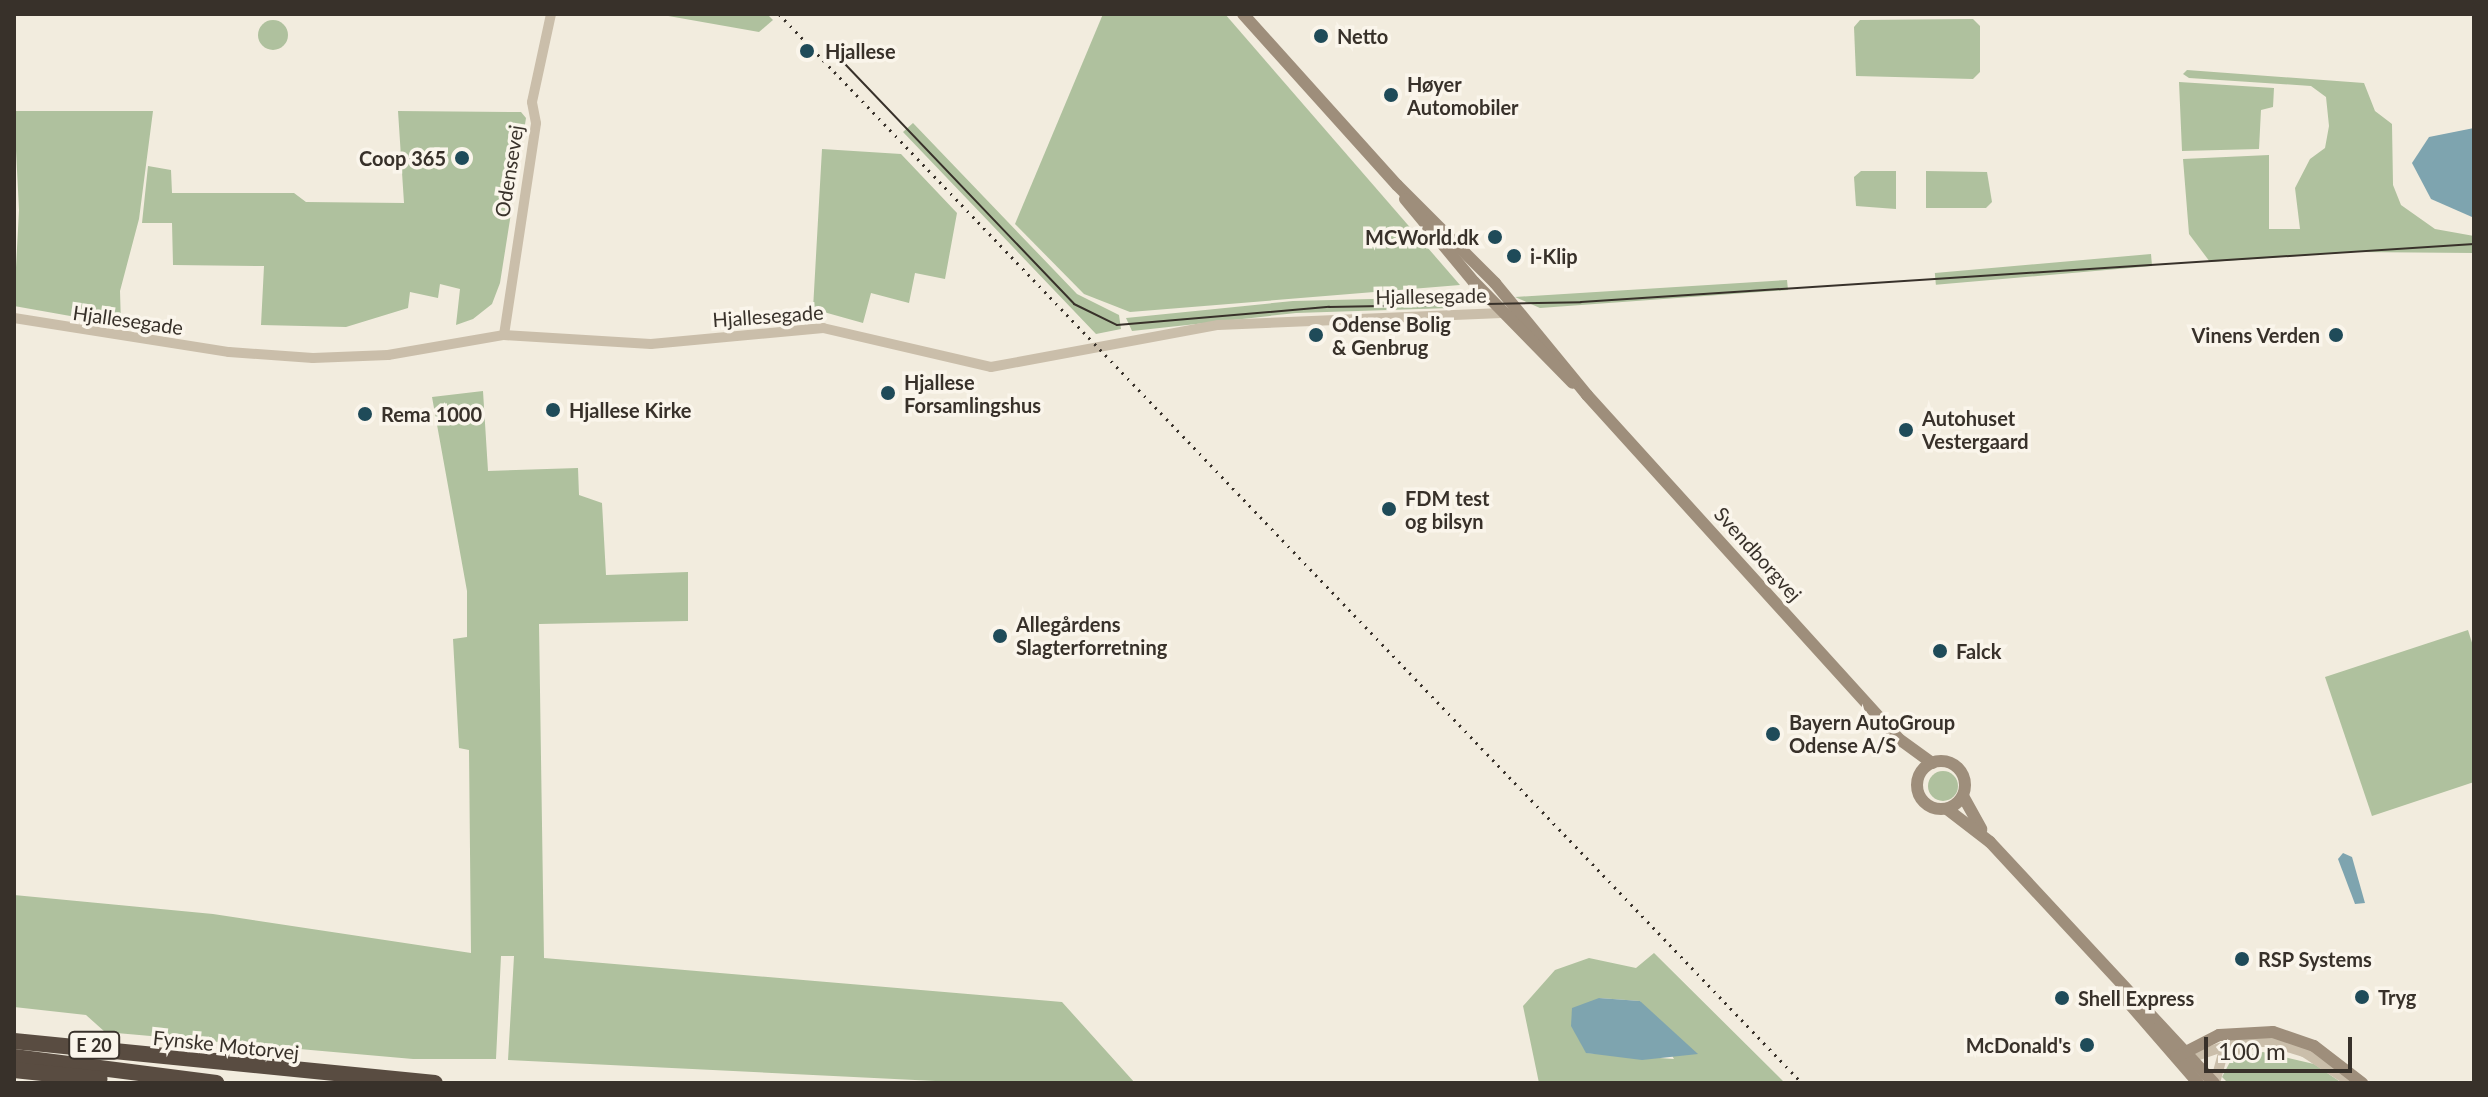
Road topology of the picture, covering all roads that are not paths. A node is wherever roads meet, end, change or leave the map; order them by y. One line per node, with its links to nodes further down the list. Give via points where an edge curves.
1 (551, 14): 7 (street, Odensevej, via 532,102 536,123)
2 (1243, 14): 3 (main road, Svendborgvej)
3 (1397, 185): 4 (main road, Svendborgvej, via 1425,228); 5 (main road, Svendborgvej, via 1435,218)
4 (1502, 313): 5 (street, Hjallesegade); 7 (street, Hjallesegade, via 1218,325 991,367 823,328 651,344); 8 (main road, Svendborgvej)
5 (1521, 313): 8 (main road, Svendborgvej)
6 (14, 318): 7 (street, Hjallesegade, via 300,358 388,355)
7 (504, 335)
8 (1587, 395): 9 (main road, Svendborgvej)
9 (1899, 739): 10 (main road, Svendborgvej); 11 (main road, Svendborgvej)
10 (1932, 763): 11 (main road); 12 (main road, via 1957,767 1965,781)
11 (1920, 774): 13 (main road, via 1922,800)
12 (1963, 796): 13 (main road); 14 (main road)
13 (1947, 809): 14 (main road)
14 (1990, 842): 18 (main road)
15 (14, 1031): 20 (highway, E 20)
16 (14, 1041): 20 (highway, Fynske Motorvej / E 20)
17 (2294, 1048): 18 (street, via 2251,1040); 26 (street, via 2232,1051 2215,1066); 27 (street)
18 (2183, 1056): 25 (main road); 26 (main road); 28 (main road, via 2228,1034 2282,1034 2314,1046)
19 (14, 1057): 23 (highway, Fynske Motorvej / E 20)
20 (174, 1060): 24 (highway, Fynske Motorvej / E 20)
21 (14, 1070): 22 (highway)
22 (161, 1083)
23 (216, 1083)
24 (435, 1083)
25 (2198, 1083)
26 (2214, 1083)
27 (2352, 1083)
28 (2362, 1083)

